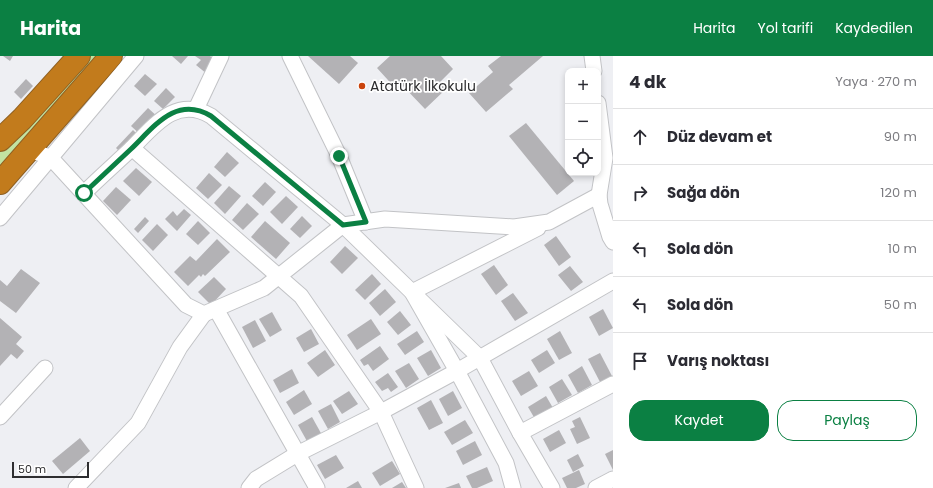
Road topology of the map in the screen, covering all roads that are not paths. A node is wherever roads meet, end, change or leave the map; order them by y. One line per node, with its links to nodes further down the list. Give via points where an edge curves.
1 (79, 56): 10 (highway)
2 (111, 56): 12 (highway)
3 (220, 56): 9 (street)
4 (290, 56): 19 (street, via 339,156)
5 (592, 56): 7 (street)
6 (132, 57): 13 (street)
7 (594, 68)
8 (598, 104): 14 (street)
9 (196, 109): 11 (street, via 179,110 163,117); 21 (street, via 211,116)
10 (0, 140)
11 (132, 148): 16 (street); 23 (street)
12 (29, 150): 13 (street); 15 (highway)
13 (50, 157): 16 (street); 18 (street)
14 (609, 157): 17 (street)
15 (0, 183)
16 (84, 193): 26 (street, via 186,305)
17 (599, 194): 20 (street); 22 (street)
18 (0, 218)
19 (366, 222): 20 (street, via 385,220 514,228); 21 (street)
20 (550, 222): 25 (street)
21 (343, 225): 23 (street); 25 (street)
22 (613, 242)
23 (279, 276): 26 (street, via 264,288); 31 (street, via 301,296)
24 (613, 281): 27 (street)
25 (412, 292): 27 (street); 29 (street)
26 (210, 311): 34 (street); 36 (street, via 180,347 138,423)
27 (480, 358): 29 (street); 33 (street)
28 (45, 368): 32 (street)
29 (457, 371): 31 (street); 40 (street, via 506,463)
30 (613, 384): 33 (street)
31 (381, 412): 34 (street); 39 (street)
32 (0, 417)
33 (520, 434): 41 (street)
34 (297, 454): 37 (street, via 256,480); 38 (street)
35 (613, 479): 42 (street)
36 (76, 488)
37 (249, 488)
38 (317, 488)
39 (416, 488)
40 (513, 488)
41 (552, 488)
42 (596, 488)

